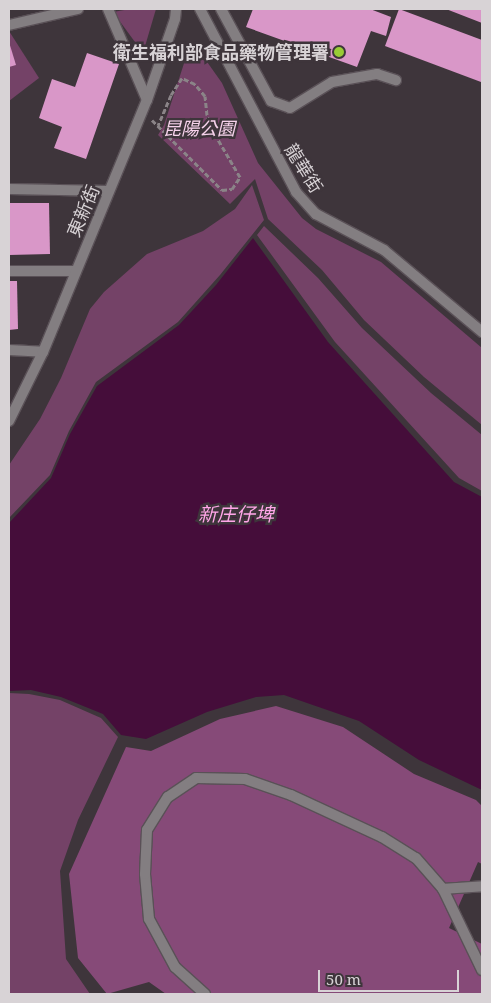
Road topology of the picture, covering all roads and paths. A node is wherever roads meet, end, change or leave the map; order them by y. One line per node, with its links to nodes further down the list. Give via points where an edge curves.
1 (78, 9): 6 (street)
2 (108, 9): 8 (street)
3 (176, 9): 8 (street, 東新街)
4 (200, 9): 15 (street, 龍華街, via 296,192 316,214 384,250)
5 (221, 9): 7 (street, via 271,101 290,108 332,82 377,74)
6 (9, 25)
7 (396, 80)
8 (147, 100): 9 (street, 東新街)
9 (142, 110): 10 (path); 12 (street, 東新街)
10 (158, 125): 10 (path, via 182,78 195,84 205,96 212,129 240,176 232,189 222,190)
11 (9, 189): 12 (street)
12 (109, 191): 14 (street, 東新街)
13 (9, 271): 14 (street)
14 (76, 271): 17 (street, 東新街)
15 (482, 332)
16 (9, 350): 17 (street)
17 (43, 352): 18 (street, 東新街)
18 (9, 421)
19 (482, 886): 20 (street)
20 (443, 889): 21 (street); 22 (street, via 416,858 338,815 245,779 196,778 168,797 147,830 145,874 149,919 175,967)
21 (482, 970)
22 (205, 994)

